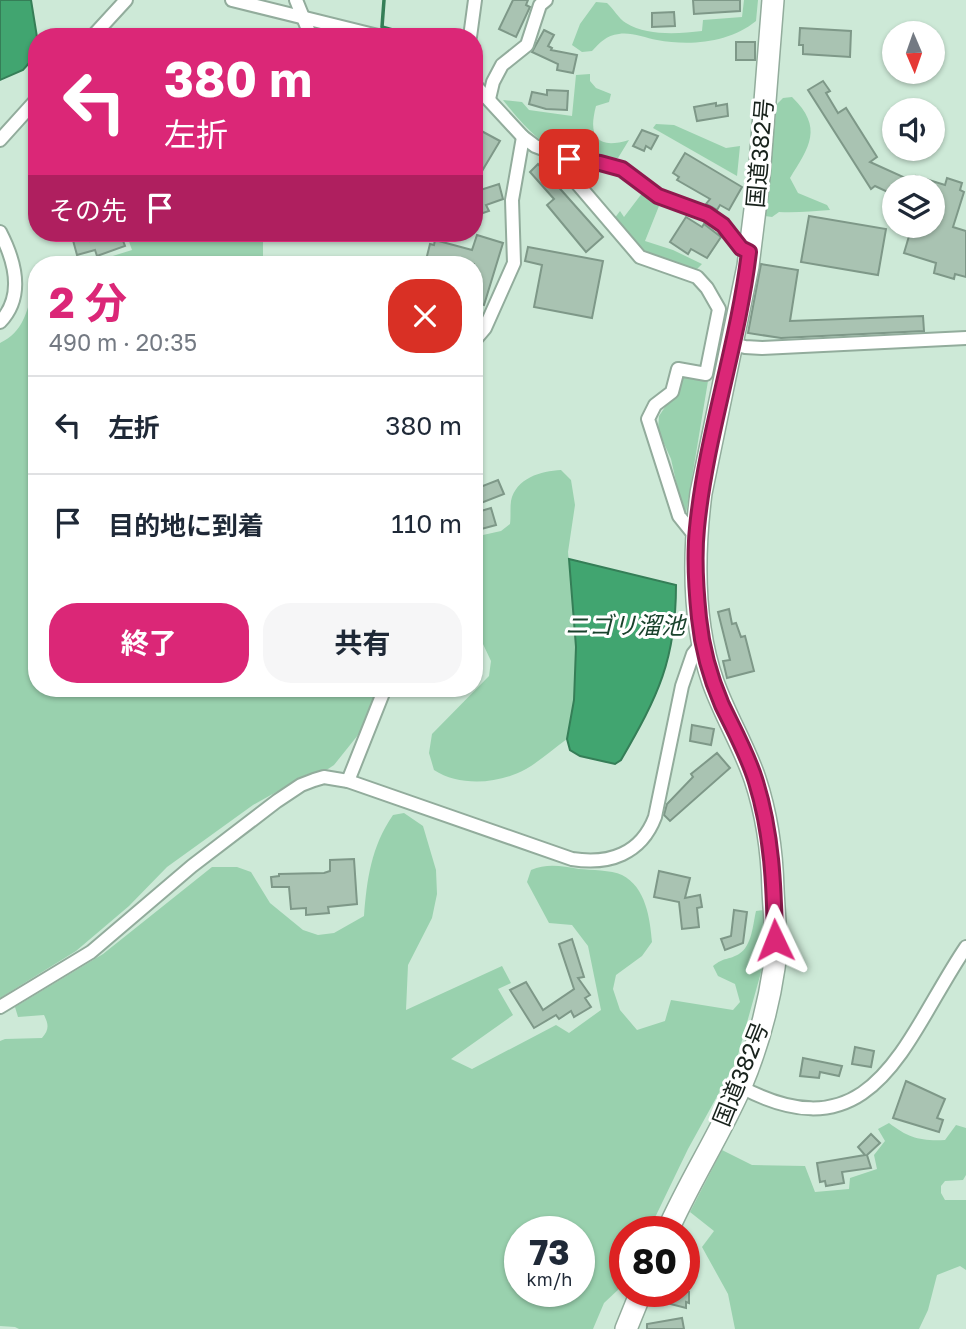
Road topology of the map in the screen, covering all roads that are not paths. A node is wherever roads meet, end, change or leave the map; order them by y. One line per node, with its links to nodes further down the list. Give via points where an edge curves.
1 (126, 0): 8 (street)
2 (232, 0): 7 (street)
3 (296, 0): 7 (street)
4 (475, 0): 11 (street)
5 (545, 0): 13 (street, via 527,45 502,65)
6 (773, 0): 19 (highway, 国道382号)
7 (301, 17): 9 (street); 10 (street)
8 (100, 28)
9 (306, 28)
10 (346, 28)
11 (471, 28)
12 (483, 93): 13 (street)
13 (489, 99): 15 (street)
14 (28, 109): 16 (street)
15 (523, 137): 17 (street); 21 (street, via 512,200 514,262)
16 (0, 140)
17 (552, 154): 19 (street, via 622,169 658,196 707,214); 24 (street, via 640,257 697,277 719,309 706,374 678,369 672,392 655,405 648,419 679,516)
18 (0, 232): 20 (street, via 16,284 11,307)
19 (749, 252): 23 (highway, 国道382号)
20 (0, 322)
21 (483, 330)
22 (966, 338): 23 (street, via 762,348)
23 (733, 344): 24 (highway, 国道382号)
24 (696, 531): 25 (highway, 国道382号)
25 (703, 647): 27 (street, via 693,654 682,686 651,827 639,843 607,860 592,862 550,853); 30 (highway, 国道382号, via 755,780 772,858 774,967 760,1037)
26 (381, 697): 27 (street)
27 (348, 781): 29 (street, via 324,777 285,795 91,952)
28 (966, 947): 30 (street, via 902,1051 864,1094 835,1106 802,1108 780,1105)
29 (0, 1007)
30 (741, 1087): 31 (highway, 国道382号)
31 (675, 1216)
32 (635, 1307): 33 (highway)
33 (626, 1329)

